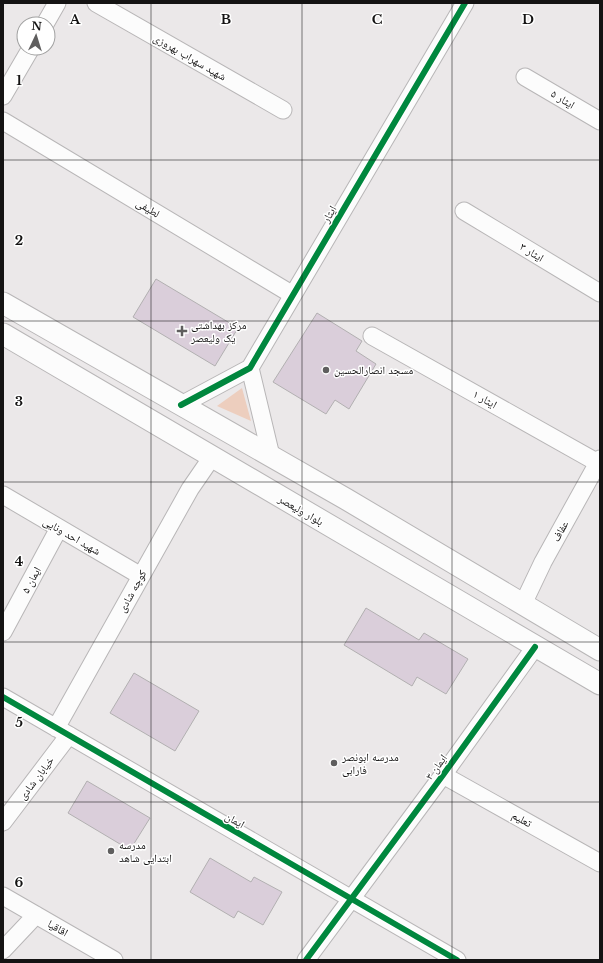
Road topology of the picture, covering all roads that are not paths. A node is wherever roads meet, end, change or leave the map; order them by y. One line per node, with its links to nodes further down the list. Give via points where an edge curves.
1 (57, 3): 4 (street)
2 (96, 3): 8 (street, شهید سهراب بهروزی)
3 (465, 3): 13 (street, ایثار)
4 (50, 16)
5 (26, 56): 7 (street)
6 (525, 77): 10 (street, ایثار ۵)
7 (3, 96)
8 (284, 110)
9 (3, 120): 13 (street, لطیفی)
10 (600, 121)
11 (464, 211): 12 (street, ایثار ۳)
12 (600, 293)
13 (293, 295): 17 (street, ایثار)
14 (3, 303): 18 (main road)
15 (3, 334): 20 (main road, بلوار ولیعصر)
16 (372, 336): 21 (street, ایثار ۱)
17 (250, 368): 18 (street); 19 (street)
18 (181, 405): 19 (main road)
19 (271, 456): 25 (main road)
20 (212, 457): 24 (street, کوچه شادی, via 190,489); 27 (main road, بلوار ولیعصر)
21 (599, 462): 25 (street, عفاف, via 543,562)
22 (3, 495): 23 (street, شهید احد ونایی)
23 (59, 528): 24 (street, شهید احد ونایی); 26 (street, ایمان ۵)
24 (141, 576): 31 (street, کوچه شادی)
25 (523, 604): 27 (main road); 28 (main road)
26 (3, 632)
27 (535, 647): 29 (main road, بلوار ولیعصر); 32 (street, ایمان ۳)
28 (600, 650)
29 (600, 684)
30 (3, 697): 31 (street, ایمان)
31 (62, 731): 33 (street, خیابان شادی); 36 (street, ایمان)
32 (443, 774): 34 (street, تعلیم); 36 (street, ایمان ۳)
33 (3, 822)
34 (600, 863)
35 (3, 896): 37 (street, اقاقیا)
36 (352, 899): 40 (street, ایمان ۳); 41 (street, ایمان)
37 (36, 915): 38 (street); 39 (street, اقاقیا)
38 (3, 950)
39 (114, 960)
40 (306, 960)
41 (457, 960)

